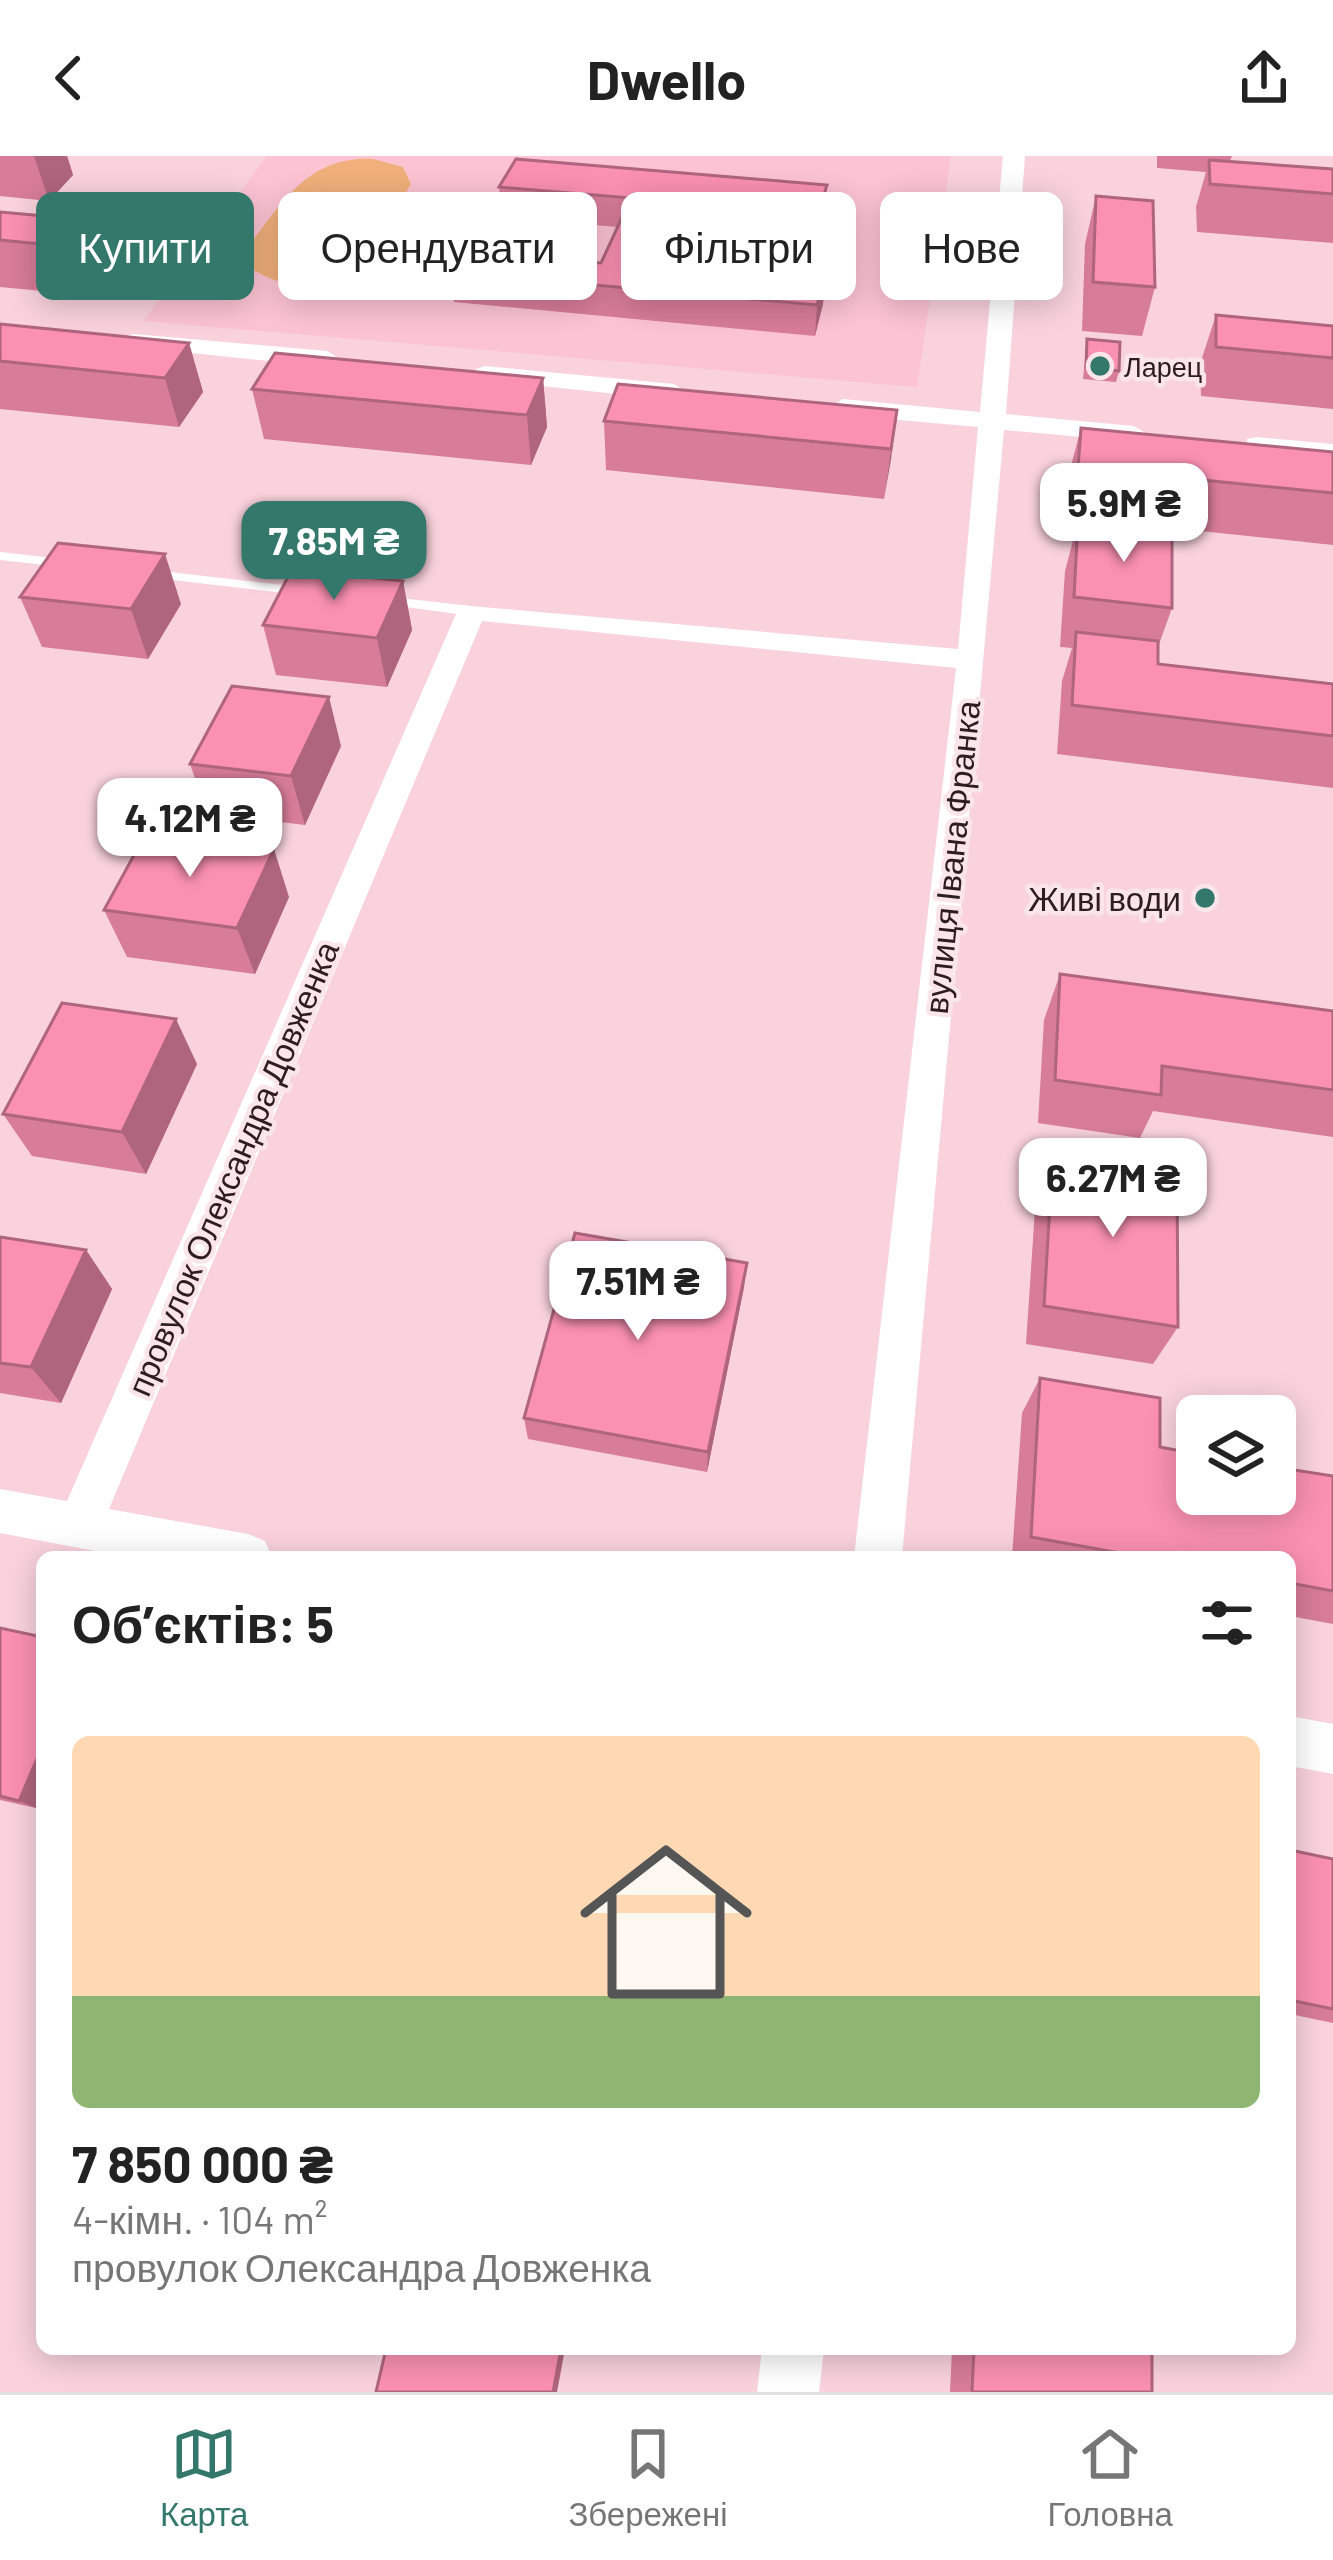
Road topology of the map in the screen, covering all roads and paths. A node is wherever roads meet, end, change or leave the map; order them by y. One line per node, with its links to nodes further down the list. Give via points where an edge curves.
1 (1014, 156): 7 (street, вулиця Івана Франка)
2 (110, 339): 3 (street)
3 (346, 361)
4 (465, 372): 5 (street)
5 (701, 394)
6 (819, 405): 7 (street)
7 (994, 421): 8 (street); 17 (street, вулиця Івана Франка)
8 (1166, 437)
9 (1238, 444): 10 (street)
10 (1333, 452)
11 (0, 556): 12 (lane)
12 (94, 567)
13 (118, 569): 14 (lane)
14 (329, 594)
15 (353, 597): 16 (lane)
16 (471, 611): 17 (street); 19 (street, провулок Олександра Довженка)
17 (972, 660): 21 (street, вулиця Івана Франка)
18 (0, 1511): 19 (street)
19 (79, 1526): 20 (street)
20 (215, 1551)
21 (879, 1551)
22 (1296, 1743): 23 (street)
23 (1333, 1749)
24 (792, 2355): 25 (street)
25 (788, 2392)

